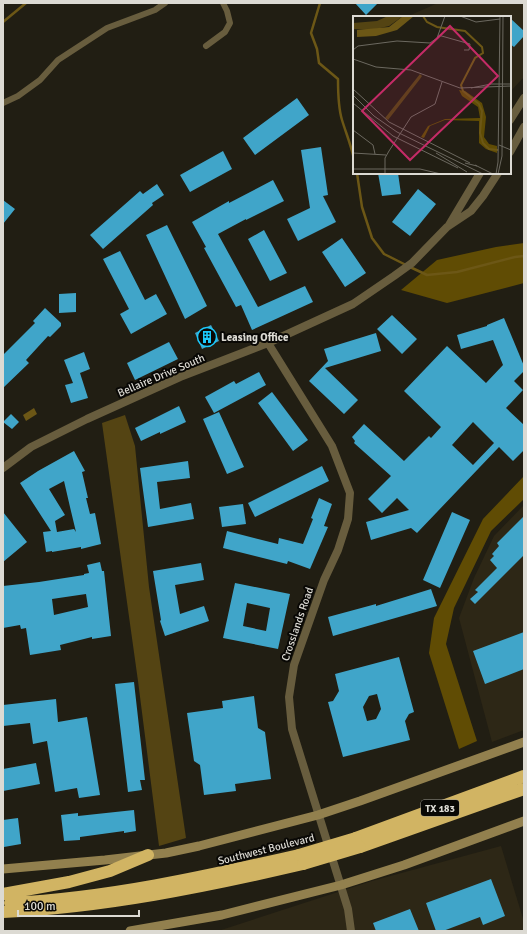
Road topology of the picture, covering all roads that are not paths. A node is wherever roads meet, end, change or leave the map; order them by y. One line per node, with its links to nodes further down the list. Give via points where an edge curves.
1 (165, 3): 5 (street, via 155,10 107,28 58,60 40,80 24,92)
2 (222, 3): 3 (street, via 230,23 225,32)
3 (206, 46)
4 (524, 98): 6 (street)
5 (3, 103)
6 (511, 118)
7 (524, 128): 8 (street)
8 (511, 150)
9 (479, 174): 11 (street, Bellaire Drive South)
10 (497, 174): 11 (street, Bellaire Drive South, via 471,210)
11 (447, 227): 12 (street, Bellaire Drive South, via 425,251 400,272 353,304)
12 (268, 343): 13 (street, Bellaire Drive South, via 180,377 87,419 31,447); 17 (street, Crosslands Road, via 332,446 350,493 348,519 306,628 294,665 289,697 292,729)
13 (3, 468)
14 (524, 742): 17 (main road, Southwest Boulevard)
15 (524, 776): 19 (highway, Southwest Boulevard / TX 183)
16 (524, 789): 19 (highway, Southwest Boulevard / TX 183)
17 (318, 815): 20 (main road, Southwest Boulevard, via 199,846); 23 (street, Crosslands Road)
18 (524, 821): 23 (main road)
19 (358, 843): 21 (highway, Southwest Boulevard / TX 183, bridge)
20 (148, 855): 22 (main road, Southwest Boulevard); 24 (highway, via 110,871 69,882)
21 (301, 860): 25 (highway, Southwest Boulevard / TX 183, via 92,895); 26 (highway, Southwest Boulevard / TX 183, via 215,884 121,901)
22 (3, 869)
23 (341, 886): 27 (main road, via 222,915); 28 (street, Crosslands Road)
24 (3, 894)
25 (3, 904)
26 (3, 912)
27 (130, 931)
28 (351, 931)

